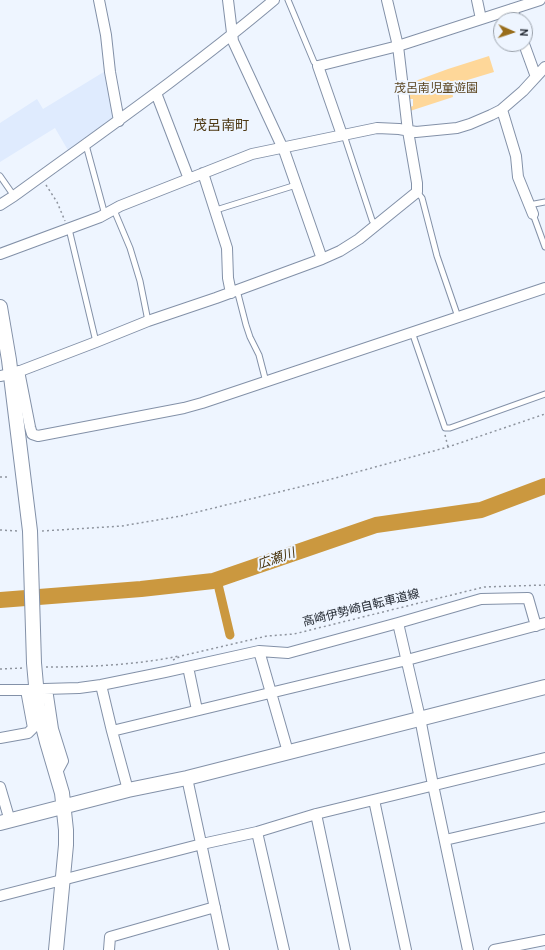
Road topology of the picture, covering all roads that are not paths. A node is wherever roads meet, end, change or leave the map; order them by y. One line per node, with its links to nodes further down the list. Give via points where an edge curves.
1 (99, 0): 19 (street)
2 (228, 0): 11 (street)
3 (274, 0): 11 (street)
4 (288, 0): 14 (lane)
5 (387, 0): 12 (street)
6 (477, 0): 10 (street)
7 (540, 0): 8 (street)
8 (512, 9): 9 (street); 10 (street)
9 (513, 12)
10 (481, 19): 12 (street)
11 (231, 36): 17 (street); 23 (street)
12 (398, 46): 14 (street); 20 (street)
13 (527, 52): 16 (street)
14 (318, 66): 21 (street)
15 (545, 67): 16 (street)
16 (536, 77): 18 (street)
17 (156, 93): 19 (street); 26 (street)
18 (501, 110): 20 (street, via 457,128); 34 (street, via 516,156 518,177)
19 (119, 122): 22 (street)
20 (408, 131): 21 (street, via 400,128 377,128); 28 (street)
21 (343, 135): 23 (street); 36 (lane)
22 (86, 145): 29 (street); 35 (lane)
23 (282, 148): 24 (street, via 252,154); 27 (street)
24 (203, 173): 26 (street); 33 (street)
25 (0, 176): 29 (lane)
26 (189, 179): 32 (street)
27 (296, 185): 33 (lane); 40 (street)
28 (417, 192): 36 (street); 44 (lane, via 422,198 437,256)
29 (14, 196): 31 (street)
30 (545, 202): 34 (lane)
31 (0, 205)
32 (114, 210): 35 (street); 45 (lane, via 130,248)
33 (216, 210): 42 (street, via 227,248 228,278)
34 (531, 210): 38 (lane)
35 (105, 215): 37 (street)
36 (376, 226): 40 (street, via 350,245)
37 (69, 230): 39 (street); 47 (lane)
38 (545, 247)
39 (0, 254)
40 (322, 259): 42 (street)
41 (545, 288): 44 (street)
42 (234, 292): 45 (street); 49 (lane, via 259,355)
43 (0, 307): 48 (street)
44 (458, 317): 46 (street)
45 (148, 321): 47 (street)
46 (412, 332): 49 (street); 50 (lane, via 445,428)
47 (96, 342): 48 (street)
48 (10, 374): 49 (street, via 32,434 38,436 184,408); 66 (street, via 31,532 34,666 38,707)
49 (266, 382)
50 (545, 394)
51 (398, 623): 52 (street, via 481,598 528,598); 53 (street, via 288,653); 54 (street)
52 (541, 624): 54 (street)
53 (259, 651): 55 (street); 59 (street)
54 (407, 660): 59 (street); 61 (street)
55 (188, 667): 56 (street); 60 (street)
56 (100, 685): 62 (street); 66 (street, via 46,689 63,761)
57 (545, 687): 61 (street)
58 (0, 690): 63 (street, via 28,690 33,728 28,733)
59 (271, 692): 60 (street); 64 (street)
60 (197, 710): 62 (street)
61 (420, 718): 64 (street); 68 (street)
62 (112, 731): 70 (street)
63 (0, 738)
64 (288, 752): 67 (street)
65 (545, 758): 68 (street)
66 (56, 774): 72 (street)
67 (188, 778): 70 (street); 78 (street)
68 (433, 785): 71 (street); 77 (street)
69 (0, 787): 75 (street)
70 (128, 790): 72 (street)
71 (374, 800): 73 (street); 88 (street)
72 (64, 807): 75 (street); 79 (street, via 66,845)
73 (316, 814): 76 (street); 87 (street)
74 (545, 817): 77 (street)
75 (5, 822)
76 (257, 832): 78 (street); 86 (street)
77 (445, 840): 89 (street)
78 (202, 844): 79 (street); 81 (street)
79 (62, 880): 80 (street); 83 (street)
80 (0, 896)
81 (215, 907): 84 (street, via 110,937); 85 (street)
82 (545, 940): 90 (street)
83 (56, 950)
84 (109, 950)
85 (224, 950)
86 (284, 950)
87 (345, 950)
88 (406, 950)
89 (468, 950)
90 (494, 950)

